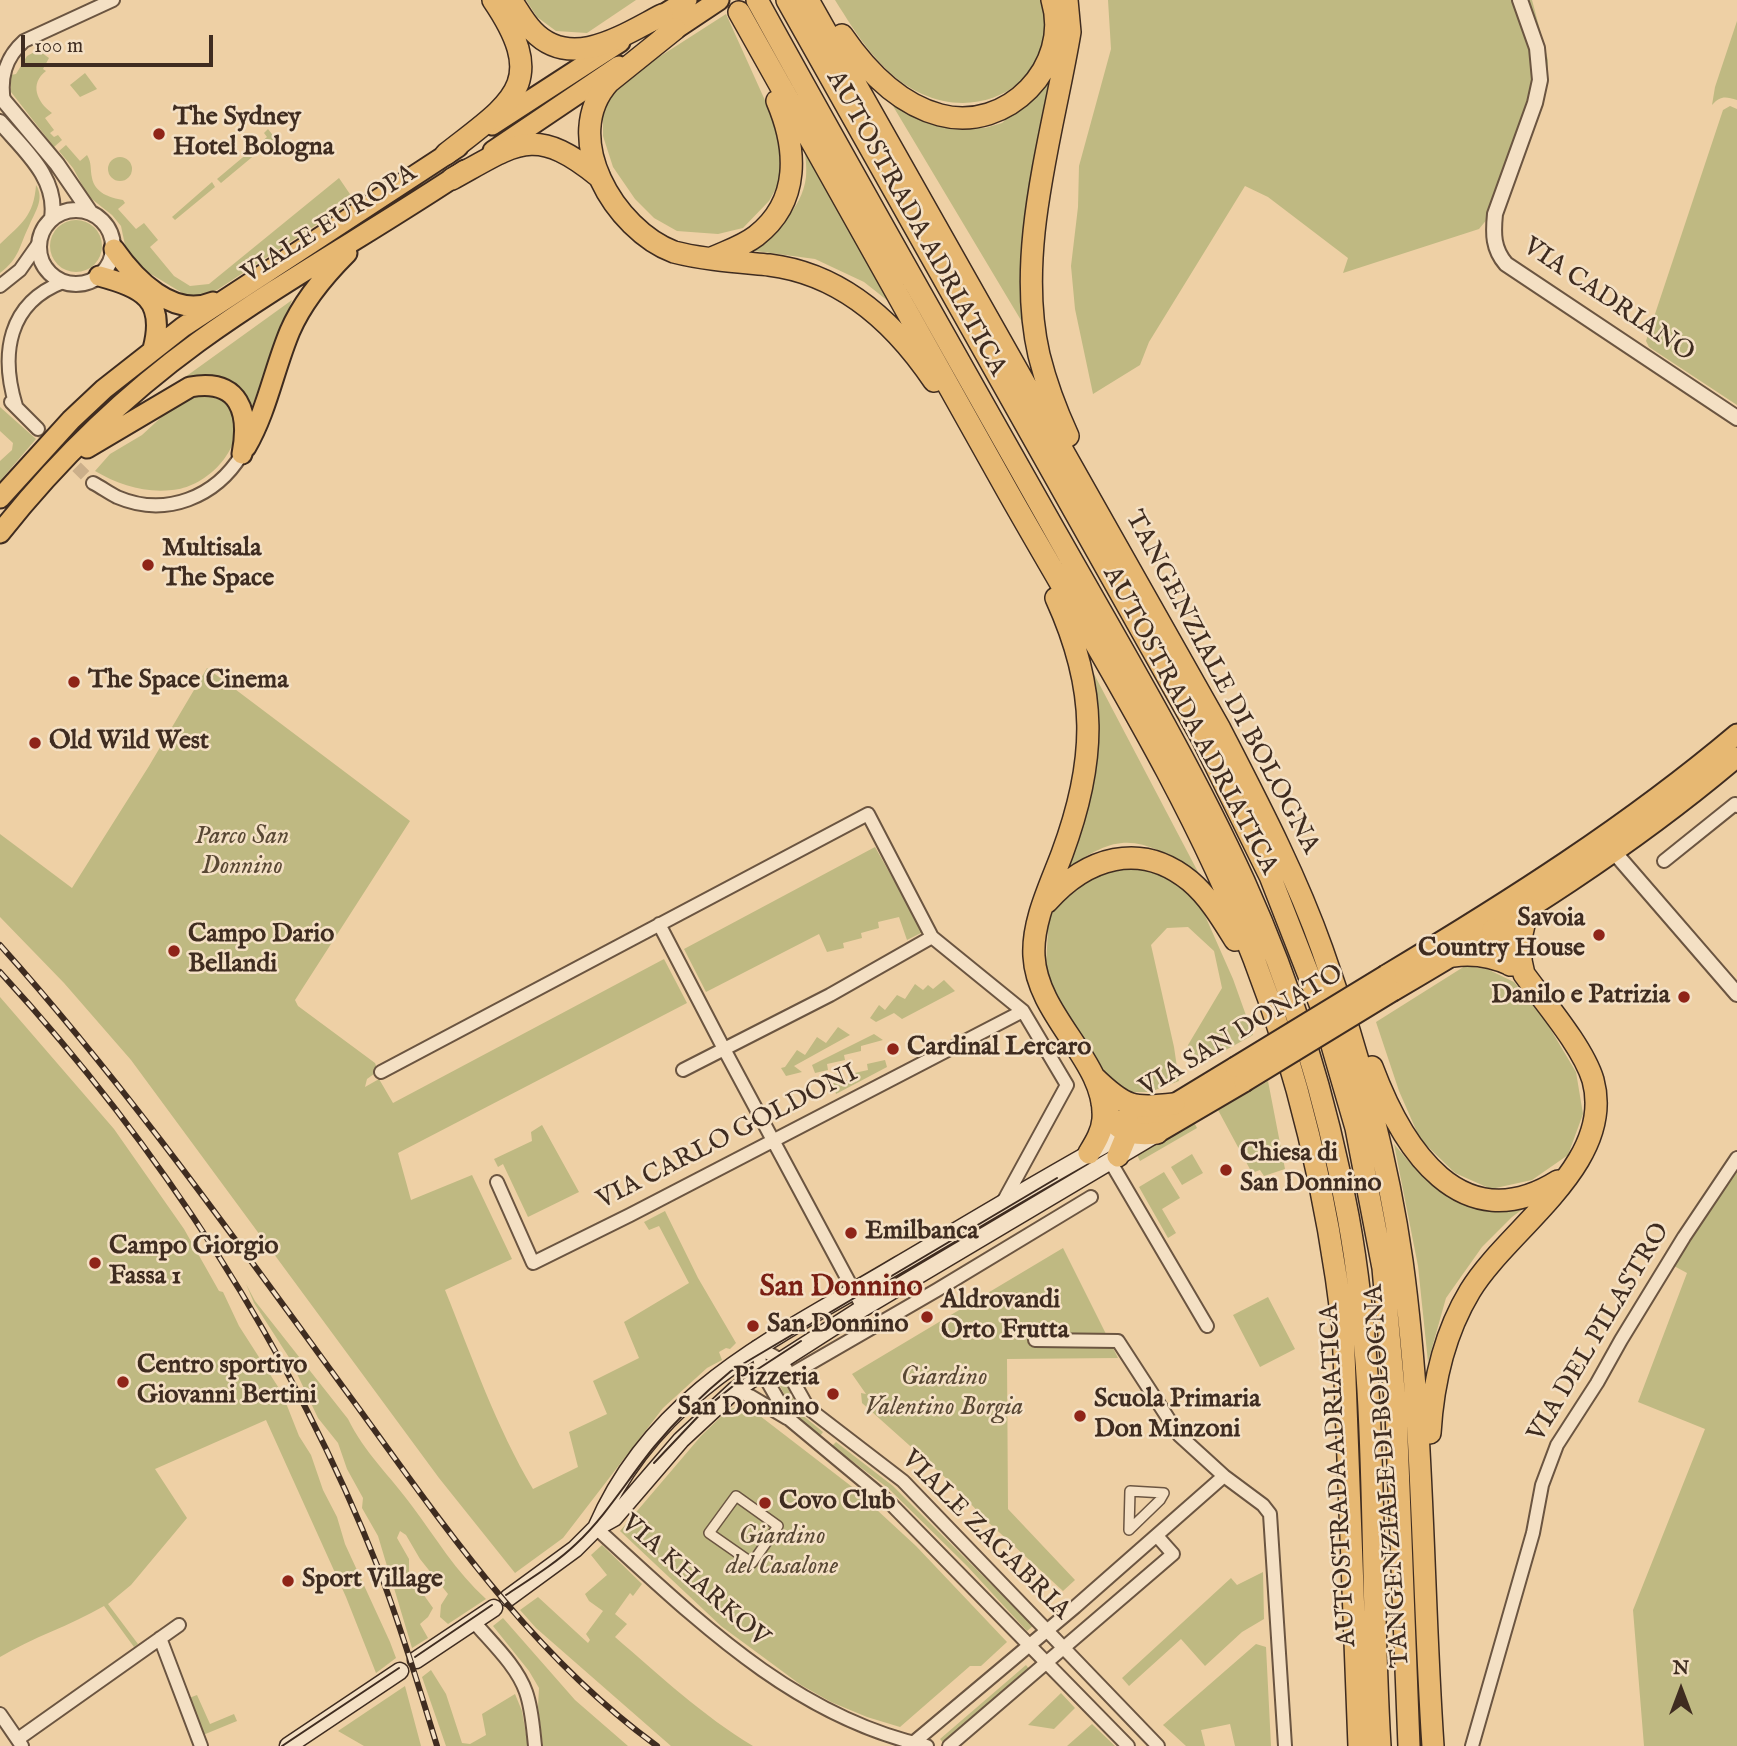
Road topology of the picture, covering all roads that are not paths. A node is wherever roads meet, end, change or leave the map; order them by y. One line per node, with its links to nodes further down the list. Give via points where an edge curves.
1 (113, 0): 14 (street)
2 (494, 0): 18 (highway, via 520,50 518,86 500,111)
3 (511, 0): 13 (highway, via 533,31 566,49 588,49)
4 (719, 0): 12 (main road, VIALE EUROPA)
5 (757, 0): 117 (highway, AUTOSTRADA ADRIATICA, via 1180,753 1246,885 1292,1004 1345,1202 1364,1336)
6 (787, 0): 118 (highway, AUTOSTRADA ADRIATICA, via 1202,738 1270,876 1316,992 1356,1128 1383,1268 1396,1412)
7 (808, 0): 44 (highway, TANGENZIALE DI BOLOGNA)
8 (817, 0): 9 (highway, via 860,61 884,84 925,110 971,118 1009,105 1041,76 1053,50)
9 (1052, 0)
10 (1067, 0): 44 (highway, via 1070,32 1032,252 1033,310 1039,355 1057,412)
11 (1520, 0): 36 (street, VIA CADRIANO, via 1537,48 1540,80 1495,214 1497,251 1506,264)
12 (692, 7): 13 (main road, VIALE EUROPA)
13 (668, 22): 18 (main road, VIALE EUROPA); 19 (highway, via 600,92 590,135); 20 (main road, VIALE EUROPA)
14 (16, 48): 15 (street); 16 (street, via 3,73)
15 (0, 53)
16 (2, 99): 21 (street)
17 (0, 122): 23 (street, via 48,183 53,193)
18 (446, 155): 22 (main road, VIALE EUROPA)
19 (598, 176): 20 (highway, via 560,150 527,144 512,146); 27 (highway, via 633,226 652,241 674,252)
20 (452, 179): 24 (main road, VIALE EUROPA)
21 (90, 212): 23 (street, via 74,210); 26 (street, via 108,227)
22 (353, 214): 26 (main road, via 216,301 193,308 150,288); 33 (main road, VIALE EUROPA)
23 (52, 218): 25 (street)
24 (371, 230): 38 (main road, via 304,304 255,432); 39 (main road, VIALE EUROPA, via 197,343 118,407)
25 (39, 243): 29 (street, via 45,269); 30 (street, via 20,270)
26 (114, 249): 28 (street)
27 (712, 258): 41 (highway, via 795,270 846,291 871,308 931,376); 41 (highway, TANGENZIALE DI BOLOGNA, via 766,228 783,203 792,174 788,131 739,12)
28 (99, 276): 29 (street, via 81,284); 33 (main road, via 126,284 147,299 158,323)
29 (63, 282): 31 (street, via 43,290)
30 (0, 286)
31 (18, 311): 32 (street); 35 (street, via 1,359 6,391)
32 (0, 329)
33 (153, 349): 42 (main road, VIALE EUROPA, via 71,420)
34 (0, 394): 35 (street)
35 (16, 406): 37 (street)
36 (1737, 418)
37 (38, 429)
38 (242, 454): 39 (main road, via 241,407 227,391 208,384 190,387); 40 (street, via 218,485 197,498 177,502 139,503)
39 (50, 475): 43 (main road, VIALE EUROPA)
40 (93, 483)
41 (1007, 491): 50 (highway, via 1066,621 1087,698 1083,788); 65 (highway, TANGENZIALE DI BOLOGNA, via 1199,835 1254,956)
42 (0, 498)
43 (0, 533)
44 (1122, 556): 55 (highway, TANGENZIALE DI BOLOGNA, via 1261,808)
45 (1737, 734): 48 (main road, VIA SAN DONATO)
46 (1737, 757): 48 (main road, VIA SAN DONATO)
47 (1736, 804): 49 (street)
48 (1608, 845): 51 (main road, VIA SAN DONATO); 52 (main road, VIA SAN DONATO); 59 (street)
49 (1664, 861)
50 (1044, 906): 65 (highway, via 1076,875 1113,859 1152,861 1190,881 1219,912 1237,944); 66 (highway, via 1034,941 1038,980)
51 (1529, 909): 52 (main road, VIA SAN DONATO); 57 (highway)
52 (1489, 923): 56 (main road, VIA SAN DONATO); 57 (highway, via 1506,933); 58 (main road, VIA SAN DONATO)
53 (659, 924): 54 (street, via 868,814); 61 (street); 63 (street)
54 (932, 937): 60 (street); 61 (street)
55 (1322, 949): 74 (highway, via 1396,1122 1434,1172 1465,1193 1496,1199 1531,1195); 93 (highway, TANGENZIALE DI BOLOGNA, via 1361,1071 1392,1205 1410,1329)
56 (1453, 956): 57 (highway, via 1471,953); 58 (main road, VIA SAN DONATO)
57 (1518, 966): 74 (highway, via 1583,1056 1593,1082 1593,1131)
58 (1390, 983): 64 (main road, VIA SAN DONATO, bridge)
59 (1737, 994)
60 (1023, 1011): 70 (street, VIA CARLO GOLDONI); 77 (street, via 1067,1085)
61 (724, 1049): 62 (street); 70 (street)
62 (683, 1070)
63 (381, 1072)
64 (1239, 1074): 67 (main road, VIA SAN DONATO); 69 (main road, VIA SAN DONATO)
65 (1296, 1084): 116 (highway, TANGENZIALE DI BOLOGNA, via 1320,1178 1343,1328)
66 (1108, 1100): 67 (highway, via 1138,1107); 68 (highway, via 1127,1118); 71 (highway)
67 (1174, 1104): 68 (main road, VIA SAN DONATO)
68 (1128, 1132): 69 (highway); 71 (main road, VIA SAN DONATO); 73 (highway)
69 (1157, 1133): 73 (main road, VIA SAN DONATO)
70 (774, 1140): 75 (street, VIA CARLO GOLDONI, via 533,1263); 78 (street)
71 (1089, 1153): 77 (main road, VIA SAN DONATO)
72 (1737, 1158): 120 (street, VIA DEL PILASTRO, via 1557,1445 1542,1485 1533,1533)
73 (1114, 1159): 79 (main road, VIA SAN DONATO); 80 (street)
74 (1566, 1177): 93 (highway, via 1483,1272 1451,1328 1431,1412)
75 (497, 1182)
76 (1091, 1196): 85 (street)
77 (1001, 1205): 78 (main road, VIA SAN DONATO)
78 (854, 1290): 79 (street); 82 (main road, VIA SAN DONATO)
79 (863, 1308): 83 (main road, VIA SAN DONATO)
80 (1207, 1326)
81 (1035, 1340): 88 (street, via 1118,1341 1179,1435)
82 (757, 1347): 83 (street); 84 (street); 91 (main road, VIA SAN DONATO, via 704,1385 660,1429 627,1468)
83 (781, 1360): 84 (main road, VIA SAN DONATO); 85 (street, VIALE ZAGABRIA)
84 (762, 1372): 86 (main road, VIA SAN DONATO); 87 (street, VIALE ZAGABRIA)
85 (790, 1375): 98 (street, VIALE ZAGABRIA, via 808,1408 903,1481)
86 (735, 1390): 87 (street, VIALE ZAGABRIA); 91 (main road, VIA SAN DONATO, via 681,1440 614,1518)
87 (789, 1419): 100 (street, VIALE ZAGABRIA, via 890,1503)
88 (1224, 1476): 92 (street); 115 (street, via 1270,1514)
89 (1130, 1490): 89 (street, via 1129,1504 1129,1530 1164,1493)
90 (736, 1496): 90 (street, via 709,1534 752,1563 778,1526)
91 (596, 1528): 94 (main road, VIA SAN DONATO); 107 (street, VIA KHARKOV, via 713,1633 795,1693)
92 (1157, 1536): 98 (street); 101 (street, via 1172,1554)
93 (1423, 1543): 119 (highway, TANGENZIALE DI BOLOGNA)
94 (508, 1598)
95 (494, 1608): 96 (main road)
96 (474, 1622): 102 (main road); 110 (street, via 525,1689)
97 (179, 1625): 99 (street)
98 (1048, 1630): 100 (street); 101 (street, VIALE ZAGABRIA)
99 (160, 1639): 106 (street); 108 (street)
100 (1030, 1645): 103 (street, VIALE ZAGABRIA); 107 (street)
101 (1063, 1647): 103 (street); 114 (street, VIALE ZAGABRIA)
102 (416, 1660)
103 (1046, 1662): 112 (street); 113 (street, VIALE ZAGABRIA)
104 (400, 1671): 109 (main road)
105 (0, 1714): 106 (street)
106 (20, 1742)
107 (913, 1743): 111 (street, VIA KHARKOV)
108 (201, 1746)
109 (288, 1746)
110 (535, 1746)
111 (927, 1746)
112 (949, 1746)
113 (1128, 1746)
114 (1158, 1746)
115 (1285, 1746)
116 (1359, 1746)
117 (1380, 1746)
118 (1409, 1746)
119 (1433, 1746)
120 (1472, 1746)

